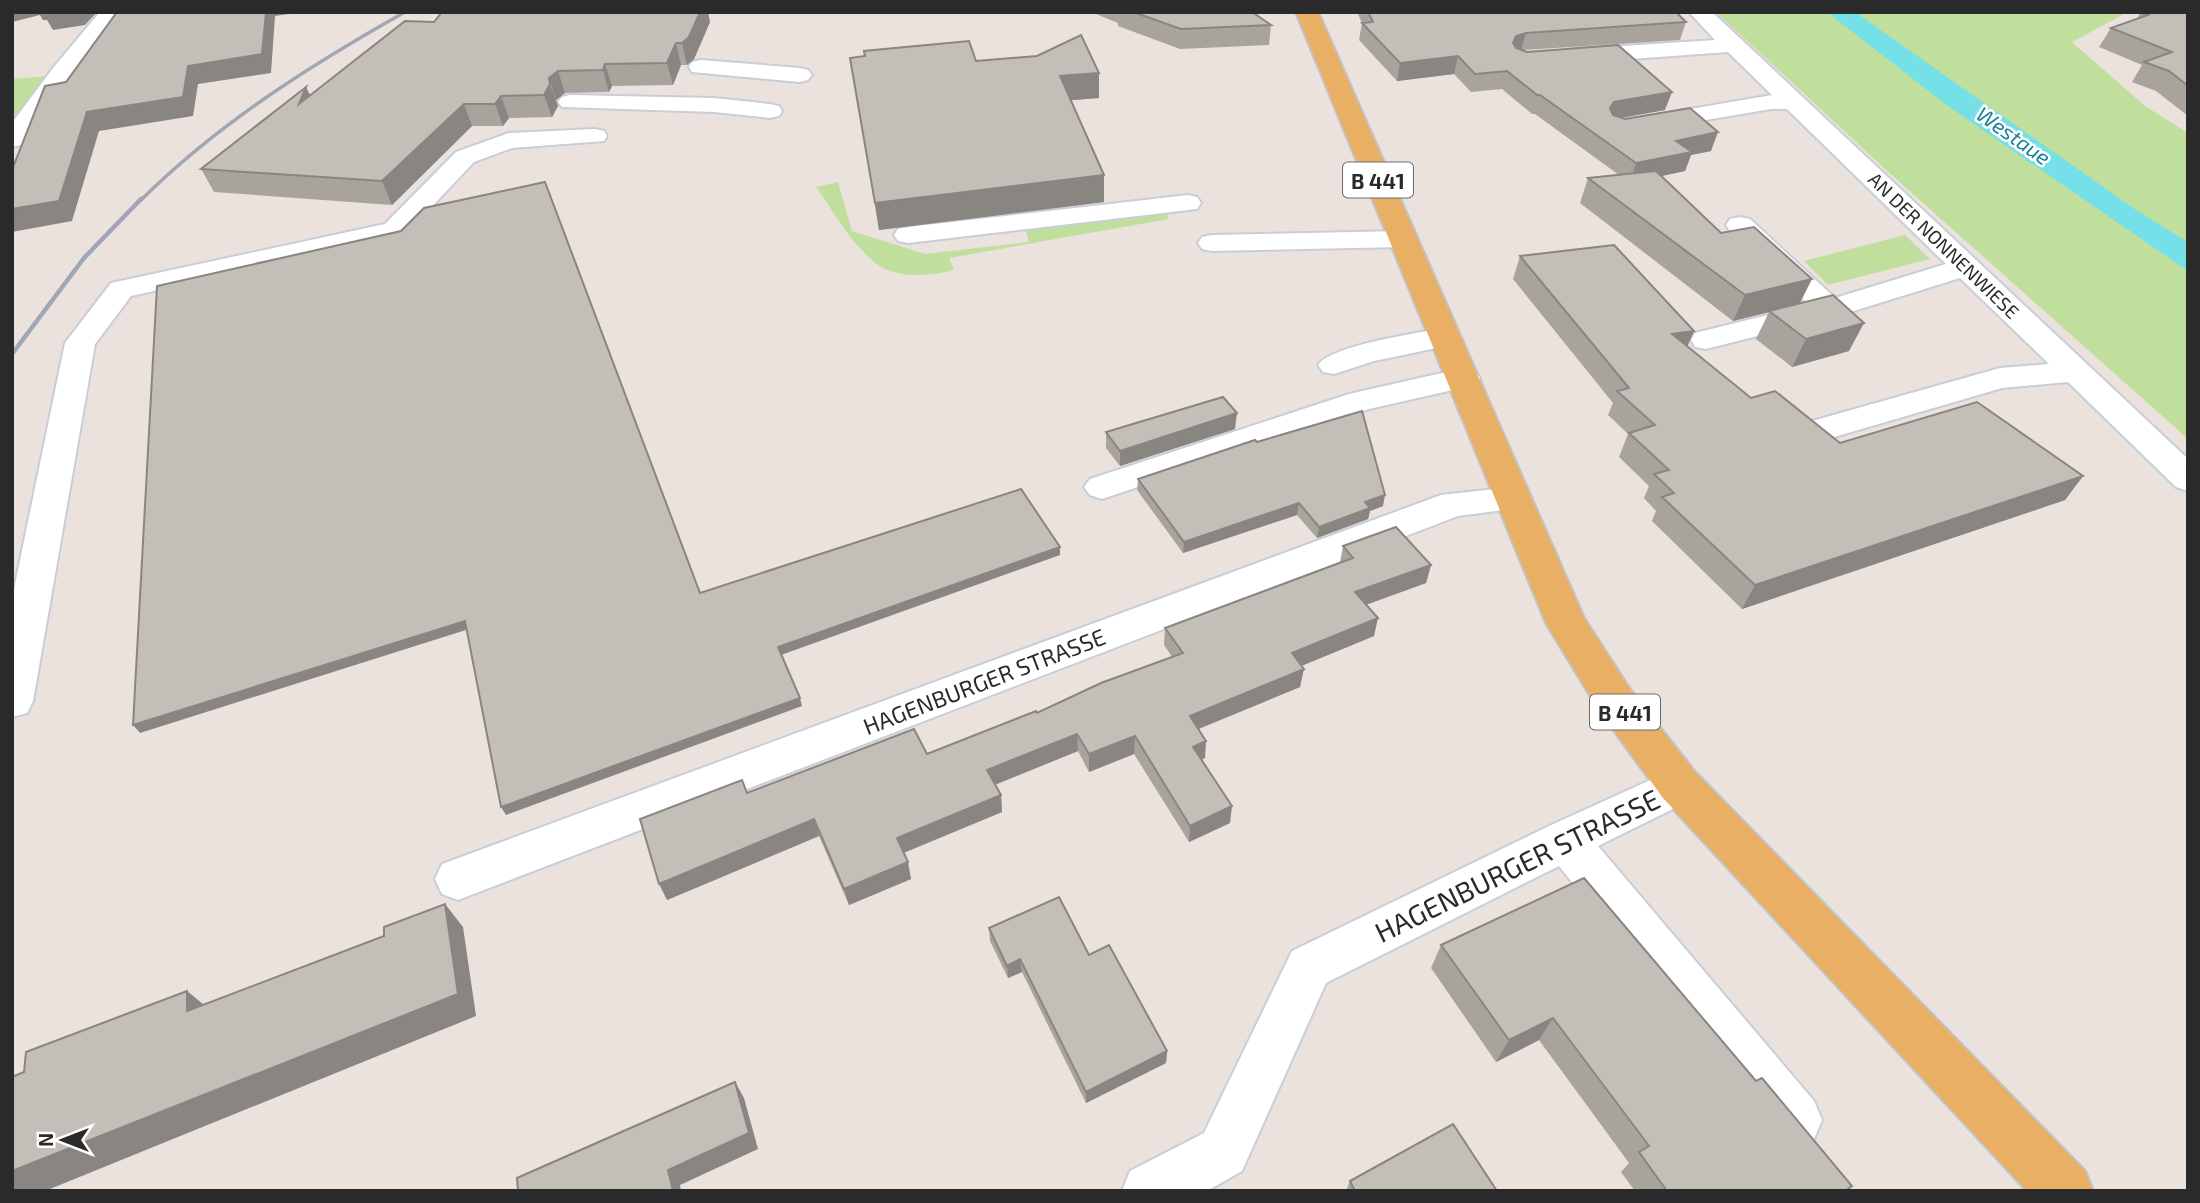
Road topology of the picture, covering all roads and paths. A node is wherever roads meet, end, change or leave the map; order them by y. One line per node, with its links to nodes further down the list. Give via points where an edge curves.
1 (111, 12): 13 (street)
2 (1307, 12): 17 (main road, HAGENBURGER STRASSE / B 441)
3 (1699, 12): 4 (street, AN DER NONNENWIESE)
4 (1738, 50): 5 (street); 9 (street, AN DER NONNENWIESE)
5 (1555, 64)
6 (700, 67): 7 (street)
7 (800, 75)
8 (570, 102): 10 (street)
9 (1795, 102): 11 (street, via 1770,102); 19 (street, AN DER NONNENWIESE)
10 (770, 111)
11 (1630, 126)
12 (595, 136): 30 (street, via 509,141 465,157 394,230 121,289 80,343)
13 (12, 140)
14 (1188, 202): 16 (street)
15 (1740, 225): 20 (street)
16 (908, 235)
17 (1404, 239): 18 (street); 21 (main road, HAGENBURGER STRASSE / B 441)
18 (1212, 243)
19 (1965, 267): 20 (street); 24 (street, AN DER NONNENWIESE)
20 (1830, 309): 22 (street)
21 (1445, 337): 23 (street, via 1366,353); 25 (main road, HAGENBURGER STRASSE / B 441)
22 (1706, 340)
23 (1334, 365)
24 (2076, 372): 26 (street, via 2000,378); 27 (street, AN DER NONNENWIESE)
25 (1464, 378): 28 (street, via 1361,401); 29 (main road, HAGENBURGER STRASSE / B 441)
26 (1817, 431)
27 (2188, 479)
28 (1102, 487)
29 (1514, 499): 31 (main road, HAGENBURGER STRASSE / B 441, via 1566,623 1614,699); 33 (street, HAGENBURGER STRASSE, via 1454,504)
30 (12, 701)
31 (1679, 785): 32 (street, HAGENBURGER STRASSE); 36 (main road, HAGENBURGER STRASSE / B 441)
32 (1565, 840): 34 (street); 35 (street, HAGENBURGER STRASSE, via 1309,967 1223,1152)
33 (458, 879)
34 (1821, 1151)
35 (1150, 1191)
36 (2065, 1191)

